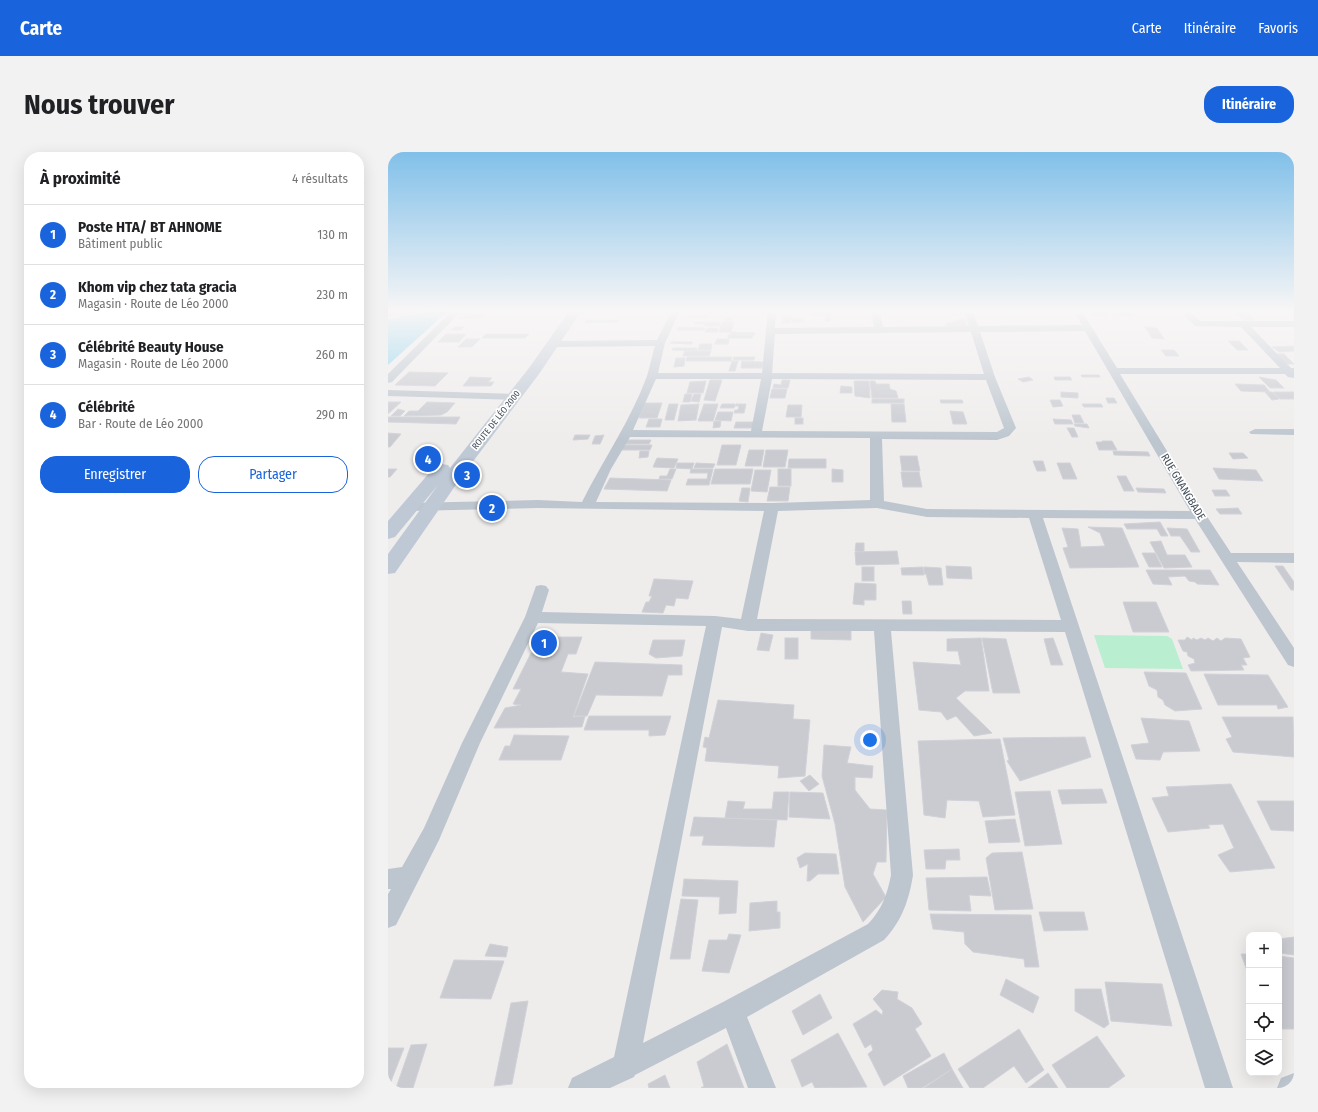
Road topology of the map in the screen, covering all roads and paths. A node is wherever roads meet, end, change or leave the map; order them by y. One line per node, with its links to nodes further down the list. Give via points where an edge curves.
1 (414, 354): 14 (street)
2 (534, 354): 16 (street, ROUTE DE LÉO 2000)
3 (545, 354): 16 (street, ROUTE DE LÉO 2000)
4 (658, 354): 11 (street)
5 (768, 354): 12 (street)
6 (982, 354): 13 (street)
7 (1103, 354): 9 (street, RUE GNANGBADE)
8 (1273, 354): 10 (street)
9 (1113, 371): 10 (street); 28 (street, RUE GNANGBADE)
10 (1292, 373)
11 (652, 376): 12 (street); 19 (street)
12 (766, 377): 13 (street); 20 (street)
13 (990, 378): 21 (street, via 1010,428 1004,434)
14 (388, 380)
15 (388, 393): 16 (street)
16 (507, 397): 24 (street, ROUTE DE LÉO 2000); 25 (street, ROUTE DE LÉO 2000)
17 (1254, 432): 18 (street)
18 (1294, 432)
19 (626, 433): 20 (street); 23 (street)
20 (756, 434): 21 (street)
21 (876, 435): 22 (street)
22 (877, 504): 26 (street); 27 (street, via 927,513)
23 (587, 506): 25 (street, via 538,504); 26 (street)
24 (409, 507): 25 (street); 29 (street, ROUTE DE LÉO 2000)
25 (432, 507): 32 (street, ROUTE DE LÉO 2000)
26 (772, 507): 36 (street)
27 (1035, 514): 28 (street); 38 (street)
28 (1199, 515): 30 (street, RUE GNANGBADE)
29 (388, 533)
30 (1227, 557): 31 (street); 39 (street, RUE GNANGBADE)
31 (1294, 558)
32 (388, 568)
33 (541, 590): 34 (street)
34 (533, 616): 35 (street); 40 (street, via 471,743 432,833)
35 (715, 620): 36 (street); 43 (street)
36 (748, 625): 37 (street)
37 (882, 626): 38 (street); 42 (street, via 902,875 890,918 876,932)
38 (1071, 626): 47 (street)
39 (1294, 661)
40 (398, 878): 41 (street)
41 (388, 917)
42 (732, 1011): 43 (street); 46 (street)
43 (625, 1068): 45 (street)
44 (1294, 1086): 48 (street)
45 (582, 1088)
46 (762, 1088)
47 (1219, 1088)
48 (1291, 1088)

